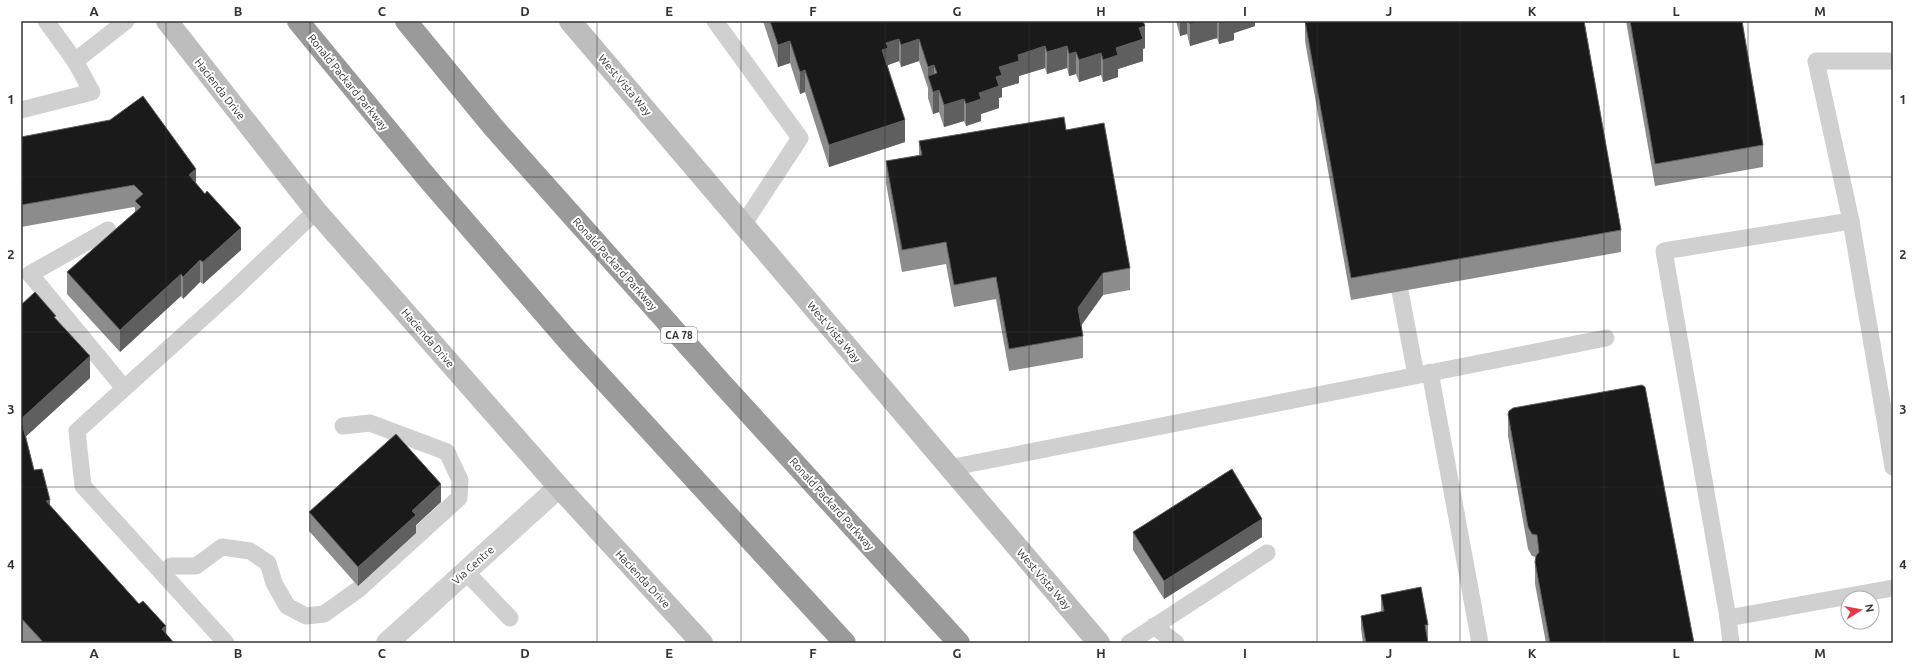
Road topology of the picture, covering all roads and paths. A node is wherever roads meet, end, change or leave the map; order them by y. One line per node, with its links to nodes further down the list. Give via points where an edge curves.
1 (46, 21): 8 (lane)
2 (126, 21): 8 (lane)
3 (167, 21): 11 (main road, Hacienda Drive)
4 (298, 21): 34 (highway, Ronald Packard Parkway, via 429,180 565,337)
5 (406, 21): 35 (highway, Ronald Packard Parkway / CA 78, via 494,128 725,387)
6 (570, 21): 13 (main road, West Vista Way)
7 (715, 21): 13 (lane, via 800,138)
8 (75, 61): 10 (lane, via 92,92)
9 (1893, 61): 12 (lane, via 1816,61)
10 (21, 110)
11 (316, 211): 19 (lane, via 228,295); 23 (main road, Hacienda Drive)
12 (1851, 221): 21 (lane); 29 (lane, via 1664,251)
13 (743, 224): 22 (main road, West Vista Way)
14 (108, 230): 15 (lane)
15 (26, 275): 19 (lane)
16 (1400, 292): 18 (lane)
17 (1606, 338): 18 (lane)
18 (1423, 374): 22 (lane); 39 (lane)
19 (124, 388): 31 (lane, via 77,431 83,486)
20 (343, 426): 25 (lane, via 370,423 447,452 460,480 459,498 359,589 324,614 306,616 287,606 274,583 268,563 250,551 222,547 196,566)
21 (1893, 467)
22 (949, 468): 36 (main road, West Vista Way)
23 (559, 487): 26 (street, Via Centre); 33 (main road, Hacienda Drive)
24 (1267, 553): 30 (lane)
25 (171, 566)
26 (466, 572): 28 (lane); 32 (street, Via Centre)
27 (1893, 588): 29 (lane)
28 (510, 618)
29 (1728, 618): 40 (lane)
30 (1154, 626): 37 (lane); 38 (lane)
31 (226, 643)
32 (387, 643)
33 (702, 643)
34 (845, 643)
35 (959, 643)
36 (1099, 643)
37 (1129, 643)
38 (1176, 643)
39 (1480, 643)
40 (1731, 643)

